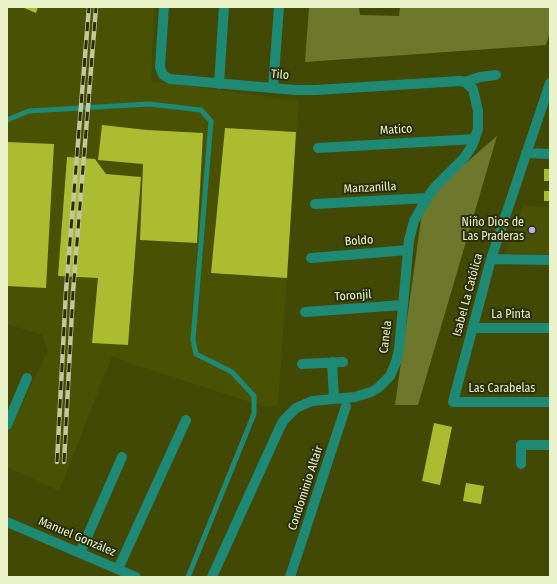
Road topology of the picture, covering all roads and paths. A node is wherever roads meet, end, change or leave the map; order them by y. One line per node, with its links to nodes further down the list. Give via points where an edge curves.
1 (164, 7): 7 (street, Tilo, via 160,63 163,75 174,80)
2 (224, 7): 7 (street)
3 (279, 7): 8 (street)
4 (496, 75): 5 (street, Tilo)
5 (465, 82): 8 (street, Tilo, via 316,90); 10 (street, Canela, via 473,89 477,102 479,119)
6 (550, 83): 12 (street, Isabel La Católica)
7 (219, 84): 8 (street, Tilo)
8 (272, 88)
9 (7, 120): 39 (lane, via 29,111 150,104 202,110 211,121 193,340 196,354 232,372 254,396 254,414)
10 (475, 139): 11 (street, Matico); 14 (street, Canela, via 464,158)
11 (318, 148)
12 (526, 153): 13 (street); 18 (street, Isabel La Católica)
13 (550, 154)
14 (427, 198): 15 (street, Manzanilla); 16 (street, Canela, via 414,221)
15 (315, 204)
16 (408, 250): 17 (street, Boldo); 20 (street, Canela)
17 (311, 258)
18 (491, 259): 19 (street); 22 (street, Isabel La Católica)
19 (550, 260)
20 (403, 306): 21 (street, Toronjil); 26 (street, Canela, via 398,355 390,376 378,388 367,394)
21 (305, 312)
22 (473, 328): 23 (street, La Pinta); 27 (street, Isabel La Católica)
23 (550, 328)
24 (302, 364): 26 (street, via 338,362)
25 (27, 378): 31 (street)
26 (334, 399): 40 (street, Canela, via 320,399 304,404 284,420)
27 (453, 402): 28 (street, Las Carabelas)
28 (550, 402)
29 (346, 406): 41 (street, Condominio Altair)
30 (186, 420): 37 (street)
31 (7, 425)
32 (550, 445): 34 (street, via 521,445)
33 (122, 457): 36 (street)
34 (521, 464)
35 (7, 522): 36 (street, Manuel González)
36 (80, 553): 37 (street, Manuel González)
37 (118, 569): 38 (street, Manuel González)
38 (136, 577)
39 (188, 577)
40 (212, 577)
41 (290, 577)

